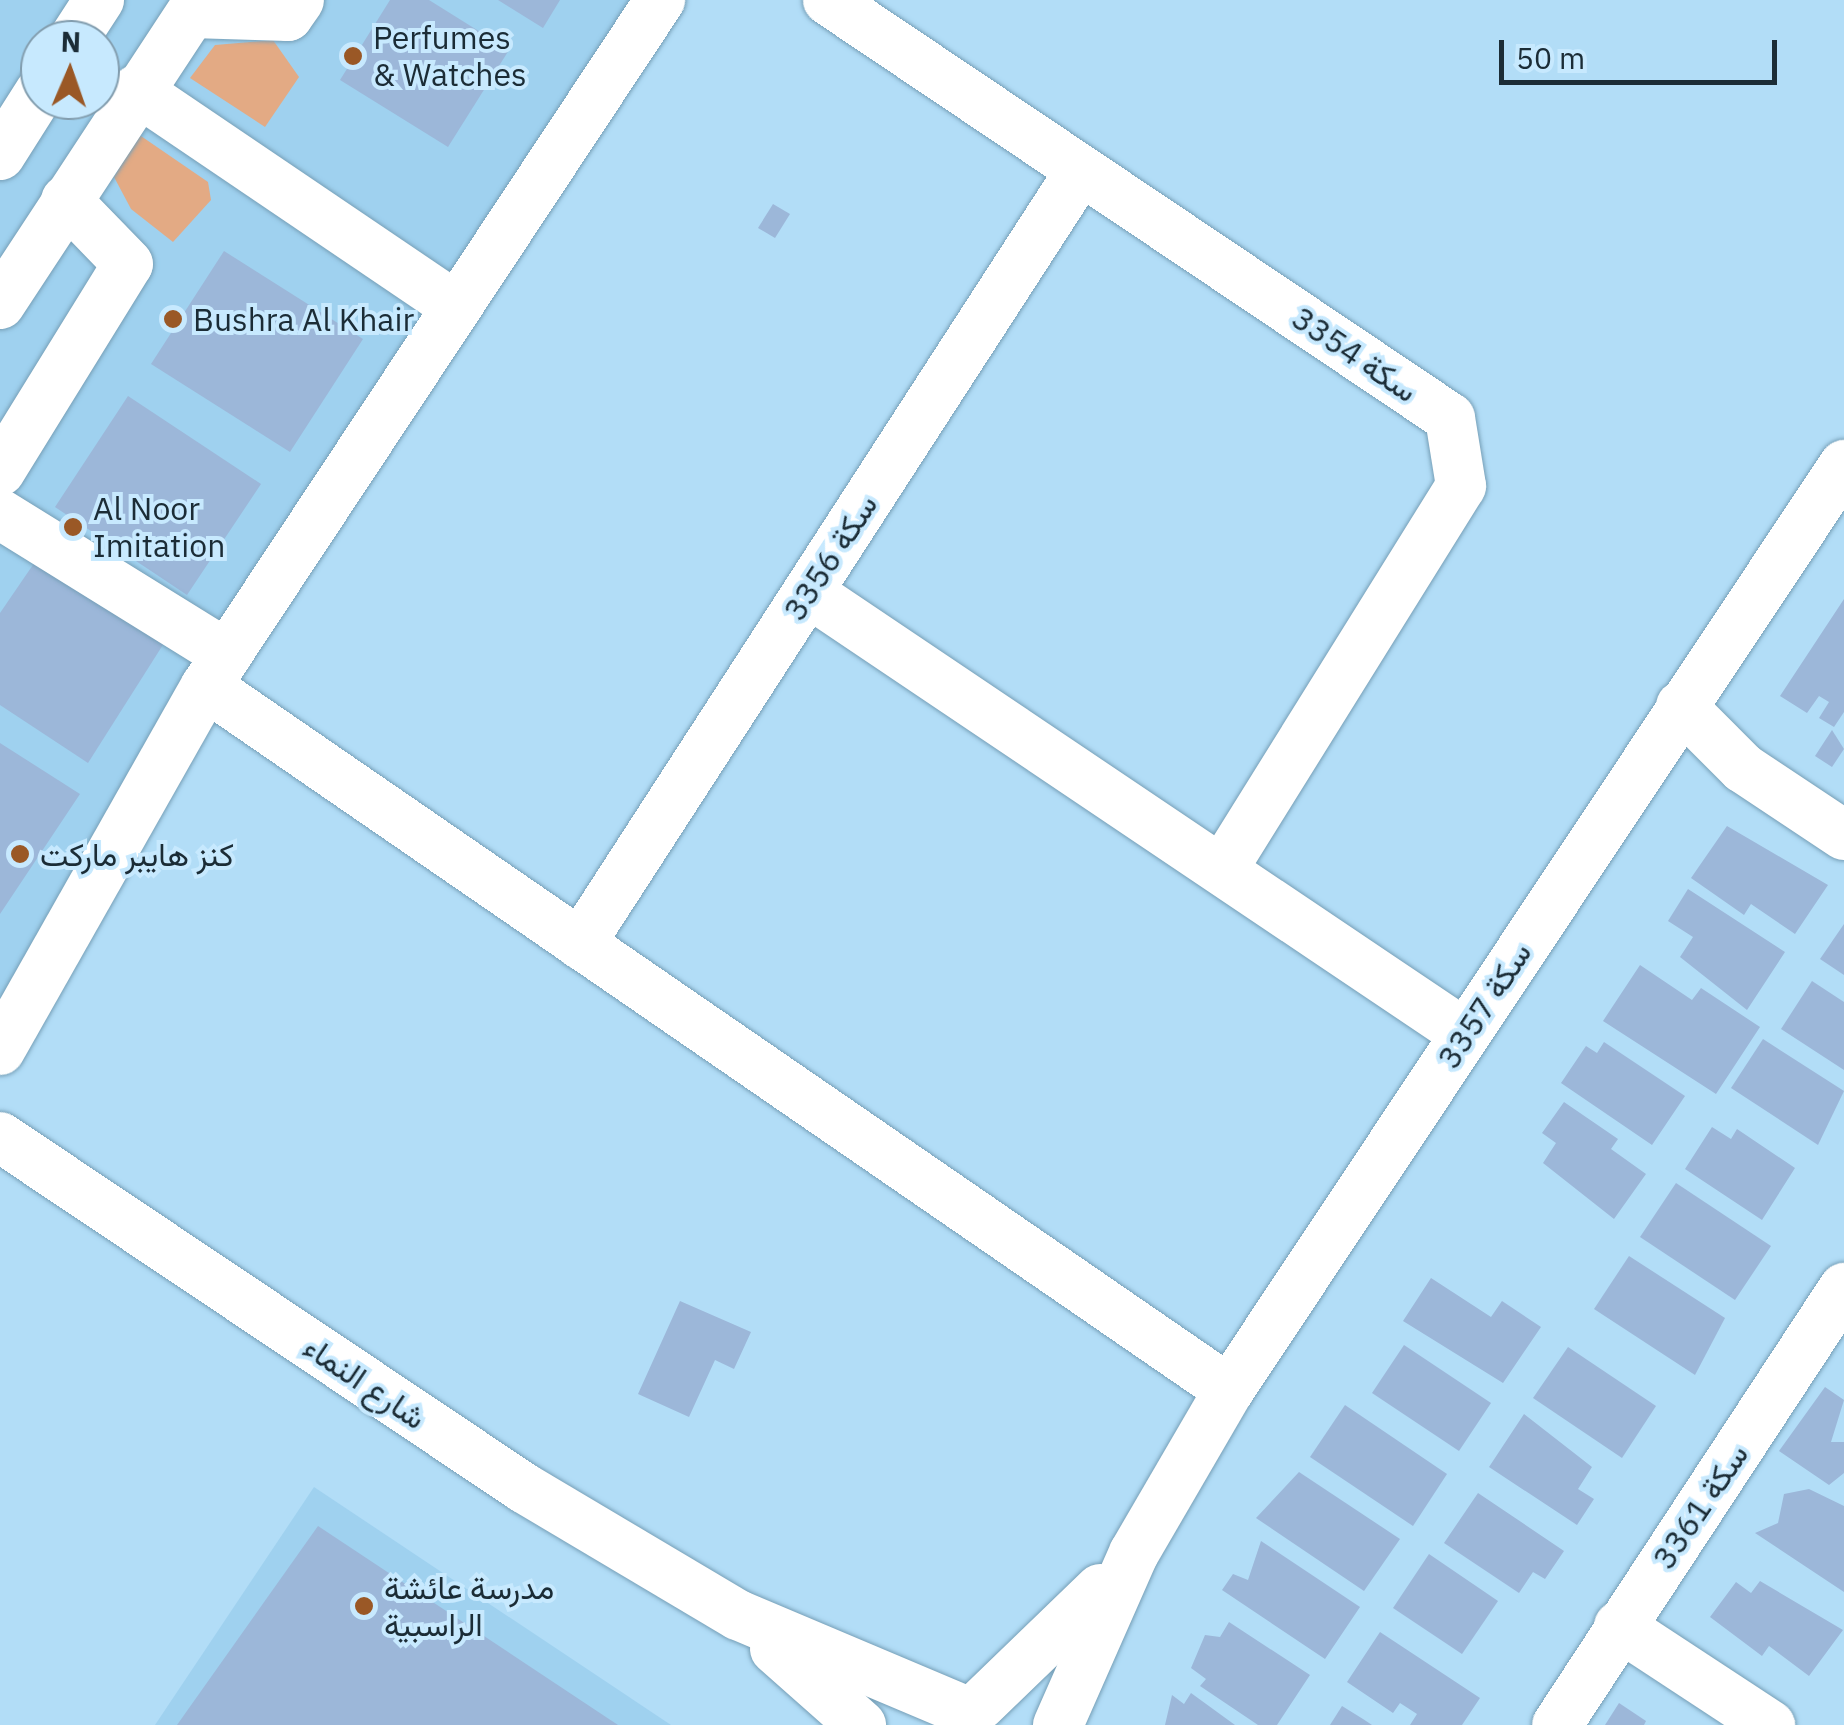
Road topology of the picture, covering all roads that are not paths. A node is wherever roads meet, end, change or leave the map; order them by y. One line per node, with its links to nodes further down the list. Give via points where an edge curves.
1 (298, 0): 4 (street, via 288,16)
2 (660, 0): 11 (street)
3 (828, 0): 8 (street, سكة 3354)
4 (196, 6): 5 (street)
5 (136, 90): 9 (street); 11 (street)
6 (22, 120): 7 (street)
7 (0, 154)
8 (1081, 170): 15 (street, سكة 3356); 19 (street, سكة 3354, via 1450,418 1461,486)
9 (66, 200): 10 (street); 13 (street, via 128,264)
10 (0, 304)
11 (456, 308): 16 (street)
12 (1844, 465): 17 (street, سكة 3357)
13 (0, 471)
14 (0, 514): 16 (street)
15 (808, 592): 19 (street); 20 (street, سكة 3356)
16 (216, 671): 20 (street); 21 (street)
17 (1682, 706): 18 (street, via 1743,768); 22 (street, سكة 3357)
18 (1844, 835)
19 (1222, 870): 22 (street)
20 (580, 944): 26 (street)
21 (8, 1019)
22 (1465, 1034): 26 (street, سكة 3357)
23 (0, 1137): 28 (street, شارع النماء, via 524,1488)
24 (1844, 1288): 25 (street, سكة 3361)
25 (1827, 1352): 29 (street, سكة 3361)
26 (1229, 1390): 27 (street, سكة 3357)
27 (1134, 1553): 30 (street, سكة 3357); 33 (street, سكة 3357)
28 (738, 1616): 30 (street, شارع النماء); 31 (street, شارع النماء)
29 (1619, 1626): 34 (street, سكة 3361); 35 (street)
30 (959, 1713): 32 (street, شارع النماء)
31 (861, 1725)
32 (1031, 1725)
33 (1058, 1725)
34 (1557, 1725)
35 (1770, 1725)

